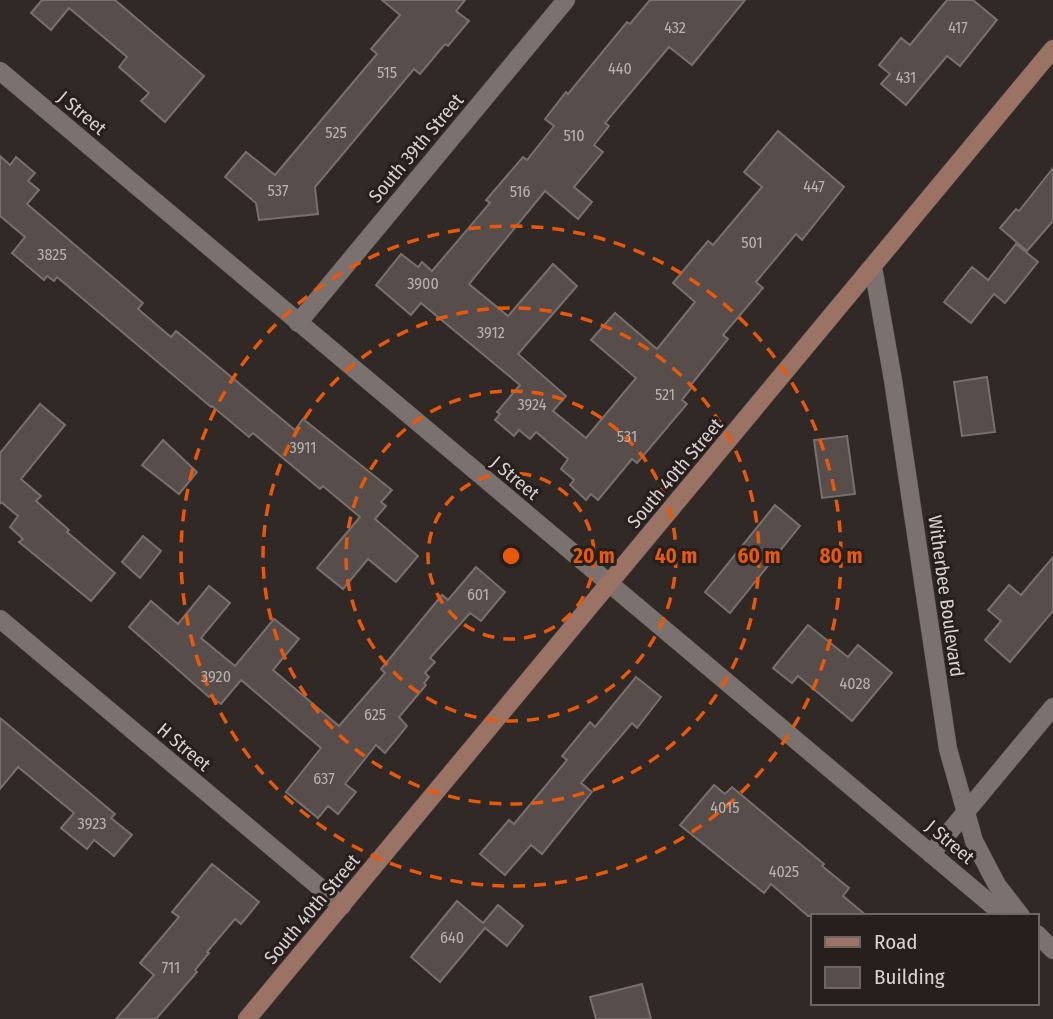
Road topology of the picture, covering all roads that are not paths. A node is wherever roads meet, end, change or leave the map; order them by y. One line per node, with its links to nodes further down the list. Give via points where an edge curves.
1 (558, 3): 5 (street, South 39th Street)
2 (1053, 49): 4 (main road, South 40th Street)
3 (0, 71): 5 (street, J Street)
4 (873, 267): 6 (main road, South 40th Street); 9 (street, Witherbee Boulevard, via 947,749)
5 (298, 323): 6 (street, J Street)
6 (610, 583): 10 (street, J Street); 11 (main road, South 40th Street)
7 (0, 619): 11 (street, H Street)
8 (1053, 707): 9 (street)
9 (964, 814): 10 (street); 13 (street, Witherbee Boulevard, via 985,865)
10 (931, 854): 12 (street, J Street)
11 (342, 906): 18 (main road, South 40th Street)
12 (1003, 914)
13 (1020, 914)
14 (1039, 936): 16 (street)
15 (1039, 944): 17 (street)
16 (1053, 950)
17 (1053, 956)
18 (247, 1019)

